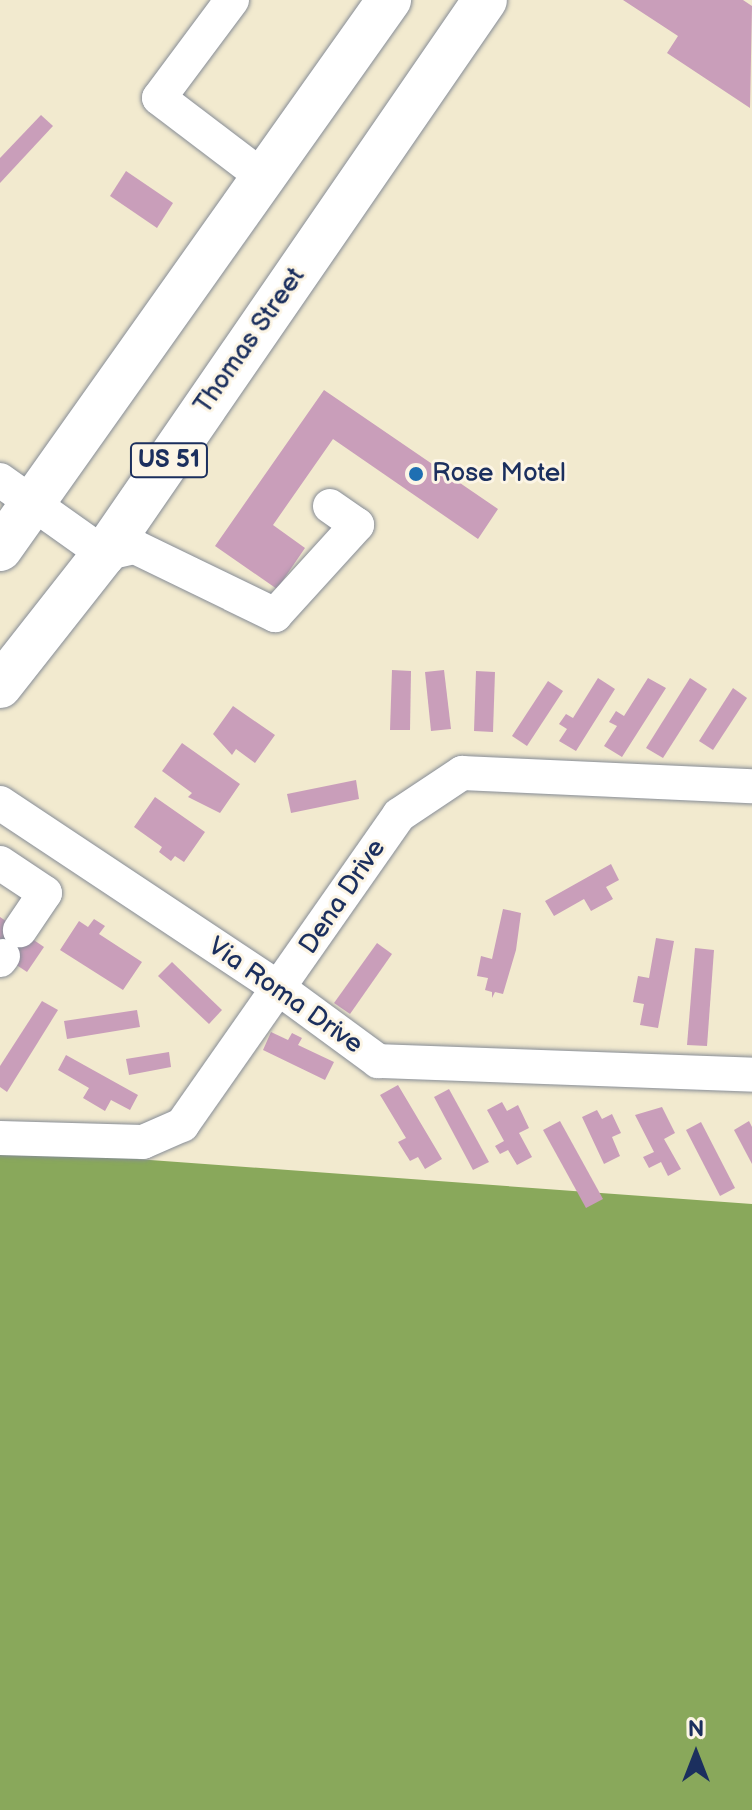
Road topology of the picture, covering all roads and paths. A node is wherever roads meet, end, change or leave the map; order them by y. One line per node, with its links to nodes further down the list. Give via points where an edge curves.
1 (232, 0): 4 (street, via 159,98)
2 (485, 0): 8 (highway, Thomas Street / US 51)
3 (387, 1): 4 (highway)
4 (263, 177): 5 (highway)
5 (16, 491): 7 (highway); 8 (street)
6 (330, 506): 8 (street, via 357,525 275,615 135,547)
7 (0, 549)
8 (104, 554): 9 (highway, Thomas Street / US 51)
9 (0, 686)
10 (752, 786): 14 (street, Dena Drive, via 462,773 399,815)
11 (0, 803): 14 (street, Via Roma Drive)
12 (0, 863): 13 (street, via 45,893)
13 (8, 949)
14 (280, 989): 15 (street, Via Roma Drive, via 378,1061); 16 (street, Dena Drive, via 182,1125 143,1142)
15 (752, 1075)
16 (0, 1138)

